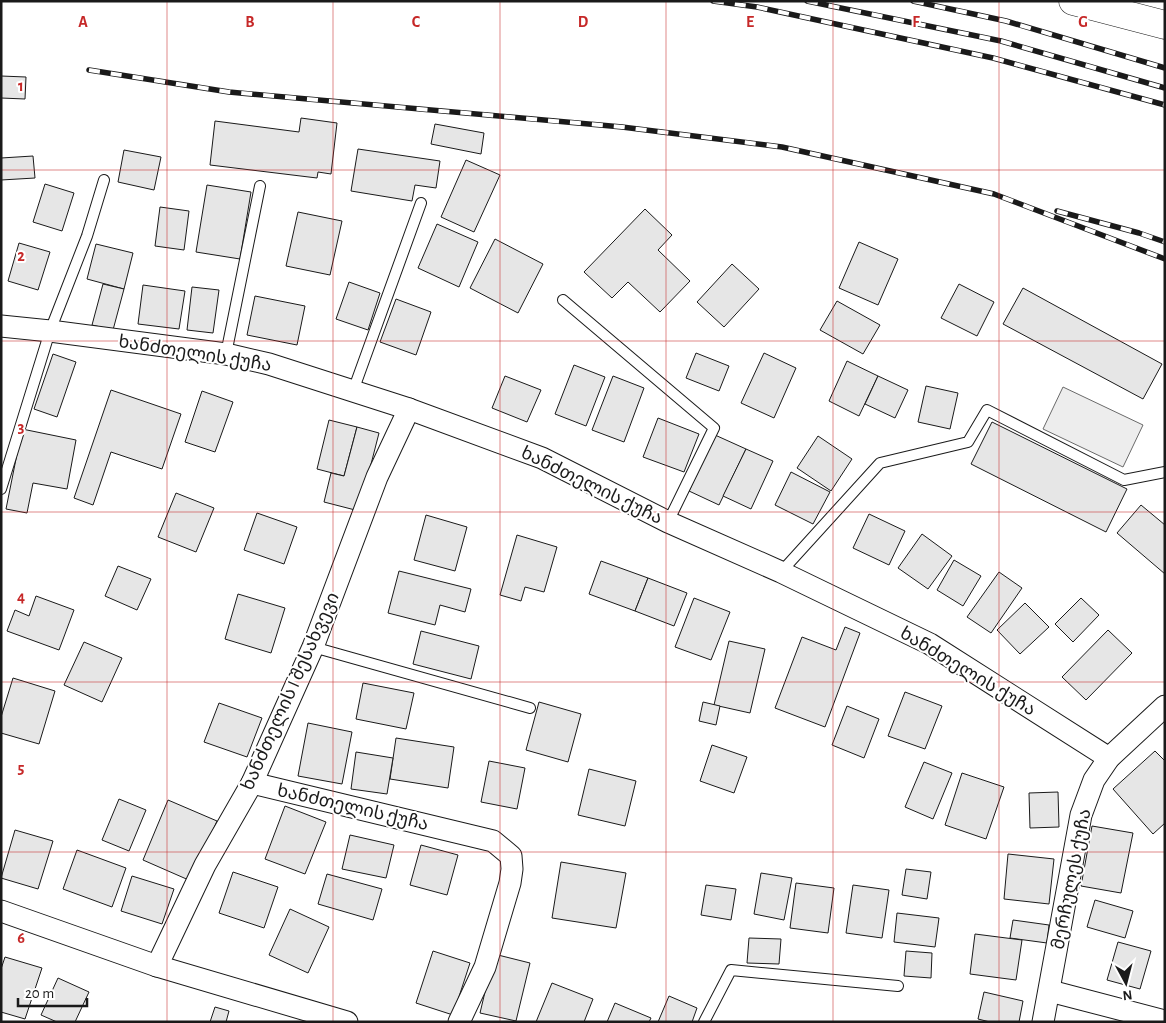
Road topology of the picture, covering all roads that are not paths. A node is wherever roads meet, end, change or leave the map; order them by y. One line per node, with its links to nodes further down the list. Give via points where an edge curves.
1 (1073, 1): 2 (main road)
2 (1165, 25)
3 (104, 180): 8 (lane, via 87,236)
4 (260, 186): 9 (lane)
5 (421, 203): 10 (lane)
6 (563, 300): 14 (lane, via 714,428)
7 (1, 326): 8 (street, ხანძთელის ქუჩა)
8 (50, 331): 9 (street, ხანძთელის ქუჩა); 13 (lane)
9 (226, 354): 10 (street, ხანძთელის ქუჩა, via 270,364)
10 (353, 391): 11 (street, ხანძთელის ქუჩა)
11 (409, 410): 14 (street, ხანძთელის ქუჩა, via 542,458); 16 (street, ხანძთელის I შესახვევი, via 377,478)
12 (1165, 472): 15 (lane, via 1124,480 987,410 968,442 880,464)
13 (1, 489)
14 (668, 522): 15 (street, ხანძთელის ქუჩა)
15 (782, 572): 19 (street, ხანძთელის ქუჩა, via 930,644)
16 (313, 647): 18 (lane); 20 (street, ხანძთელის I შესახვევი)
17 (1165, 706): 19 (street, მერჩულეს ქუჩა)
18 (530, 708)
19 (1109, 758): 24 (street, მერჩულეს ქუჩა, via 1094,780 1081,815)
20 (252, 783): 22 (street, ხანძთელის I შესახვევი, via 205,865); 27 (street, ხანძთელის ქუჩა, via 493,840 510,856 510,883 485,967)
21 (1, 911): 22 (street)
22 (157, 966): 26 (street)
23 (898, 986): 28 (lane, via 731,970)
24 (1050, 991): 25 (street); 29 (street, მერჩულეს ქუჩა)
25 (1165, 1020)
26 (347, 1022)
27 (459, 1022)
28 (704, 1022)
29 (1044, 1022)

